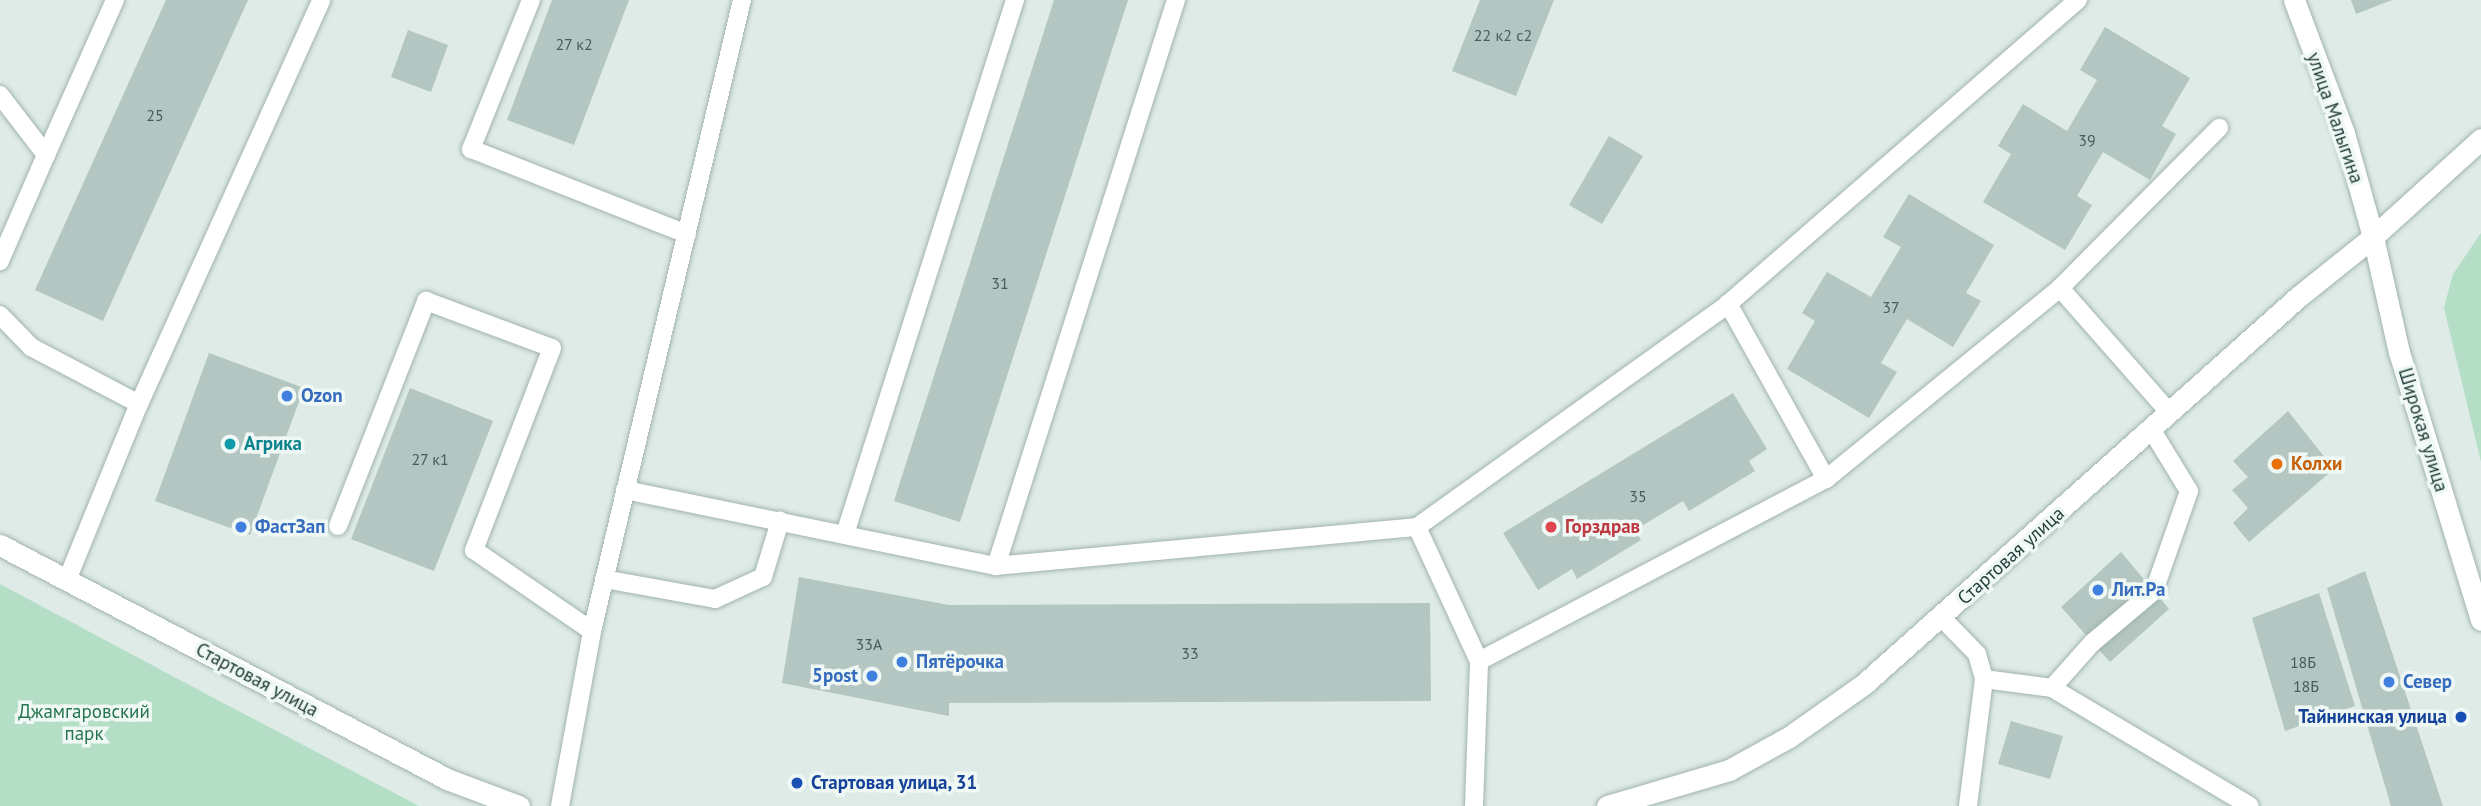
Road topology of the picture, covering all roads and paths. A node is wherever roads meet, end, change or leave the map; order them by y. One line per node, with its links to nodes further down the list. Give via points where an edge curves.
1 (115, 0): 12 (lane)
2 (321, 0): 19 (lane)
3 (531, 0): 13 (lane, via 471,149)
4 (742, 0): 13 (lane)
5 (1015, 0): 27 (lane)
6 (1176, 0): 29 (lane)
7 (2078, 0): 17 (lane)
8 (2294, 0): 14 (street, улица Малыгина, via 2344,133)
9 (0, 95): 12 (lane)
10 (2219, 128): 16 (lane)
11 (2481, 139): 14 (street)
12 (46, 155): 15 (lane)
13 (687, 234): 23 (lane)
14 (2373, 237): 20 (street, Стартовая улица); 32 (street, Широкая улица, via 2399,352)
15 (0, 261)
16 (2060, 288): 20 (lane); 22 (lane)
17 (1728, 304): 22 (lane); 26 (lane)
18 (0, 315): 19 (lane, via 31,347)
19 (139, 404): 31 (lane)
20 (2169, 412): 21 (street, Стартовая улица)
21 (2151, 429): 33 (street, Стартовая улица); 37 (lane, via 2189,491 2154,591 2092,643)
22 (1826, 479): 35 (lane)
23 (625, 490): 24 (lane); 30 (lane)
24 (780, 521): 27 (lane); 30 (lane, via 763,576 715,599)
25 (338, 526): 34 (lane, via 426,300 552,348 474,550)
26 (1417, 527): 29 (lane); 35 (lane)
27 (845, 534): 29 (lane)
28 (0, 544): 31 (street, Стартовая улица)
29 (996, 566)
30 (604, 579): 34 (lane)
31 (67, 580): 38 (street, Стартовая улица, via 447,779)
32 (2480, 616)
33 (1942, 618): 36 (lane, via 1978,654); 41 (street, Стартовая улица, via 1864,684 1789,737 1729,770)
34 (592, 631): 39 (lane)
35 (1479, 661): 40 (lane)
36 (1984, 680): 37 (lane); 42 (lane)
37 (2052, 688): 43 (lane)
38 (519, 806)
39 (561, 806)
40 (1474, 806)
41 (1607, 806)
42 (1968, 806)
43 (2250, 806)

